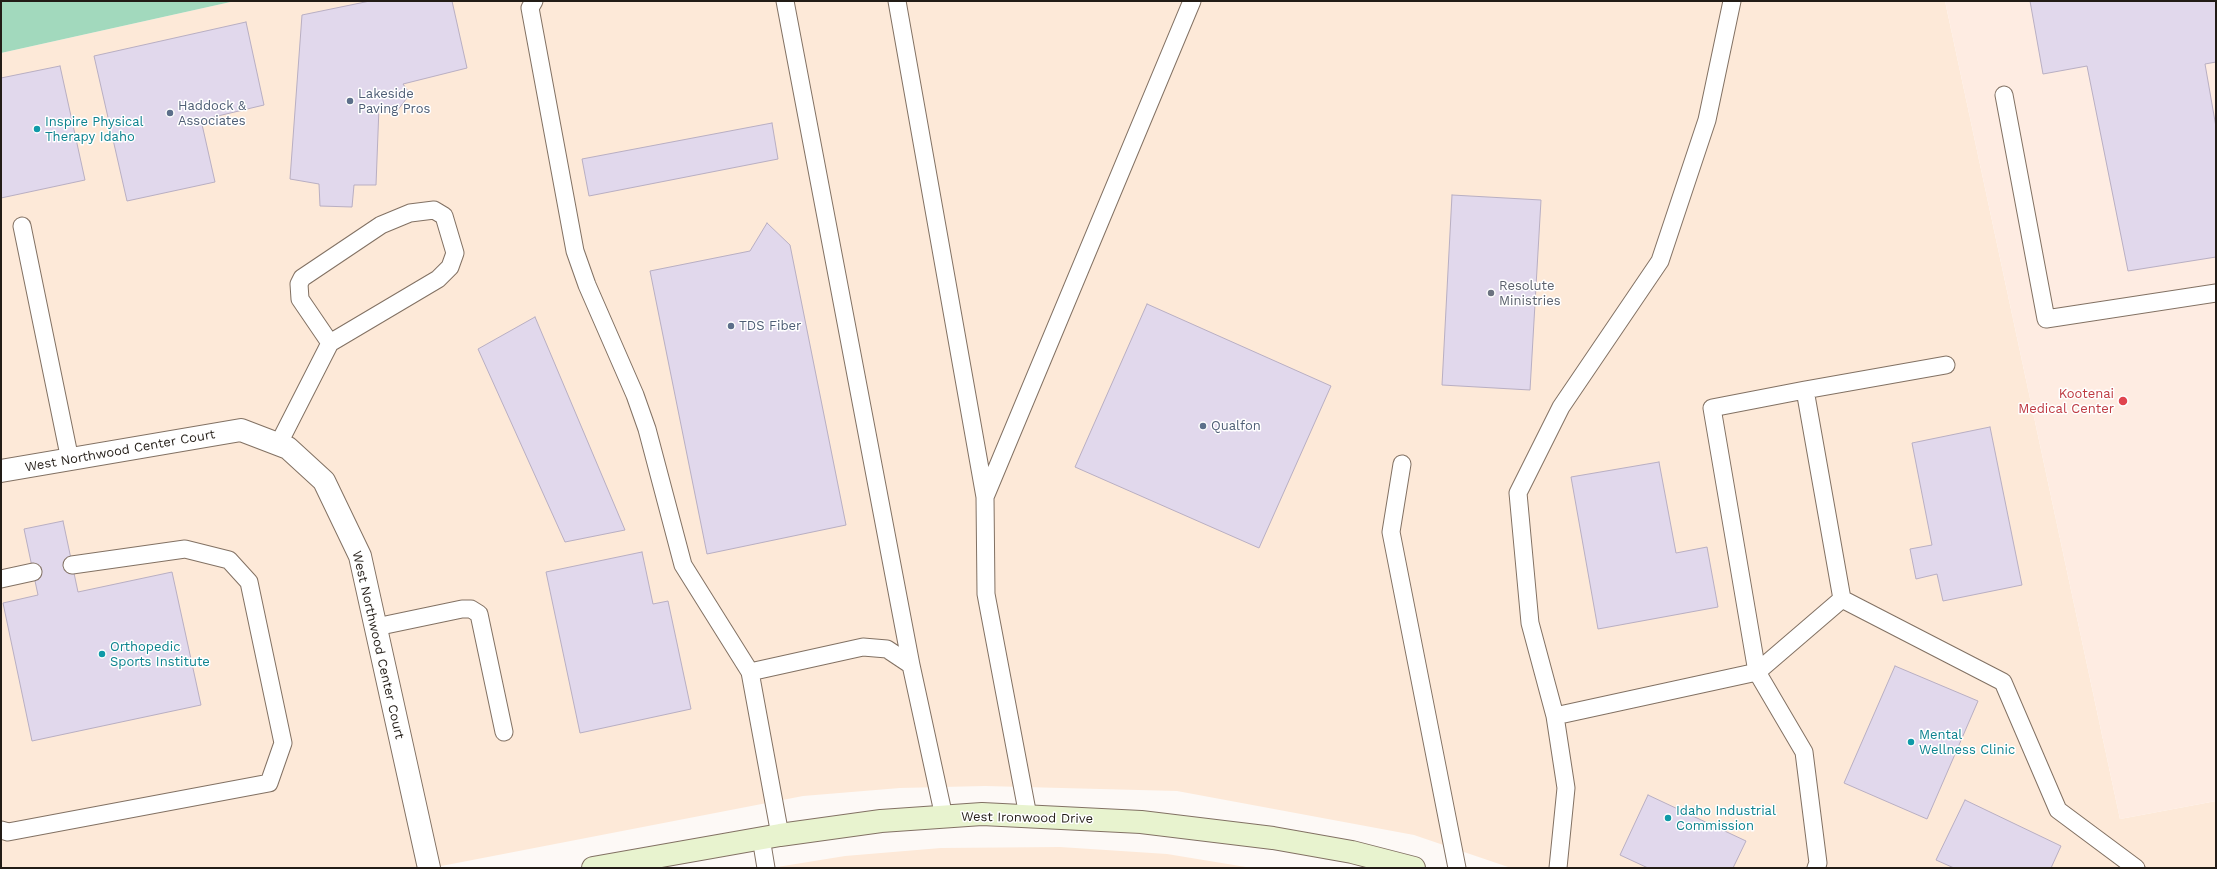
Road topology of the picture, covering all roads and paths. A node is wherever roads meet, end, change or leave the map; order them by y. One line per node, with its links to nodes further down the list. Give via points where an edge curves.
1 (534, 1): 23 (lane, via 530,8 575,251 587,286 635,394 647,429 683,564)
2 (785, 1): 22 (lane)
3 (897, 1): 16 (lane)
4 (1192, 1): 16 (lane)
5 (1732, 1): 25 (lane, via 1707,120 1660,261 1561,406 1518,493 1530,623)
6 (2004, 95): 8 (lane, via 2046,319)
7 (22, 226): 13 (lane)
8 (2216, 293)
9 (330, 343): 9 (lane, via 300,299 299,284 302,278 381,225 410,213 434,210 444,216 455,253 450,267 438,279); 12 (lane)
10 (1946, 365): 11 (lane)
11 (1805, 390): 20 (lane); 24 (lane, via 1712,408)
12 (278, 445): 13 (street, West Northwood Center Court, via 241,430); 21 (street, West Northwood Center Court, via 288,448 324,481 360,556)
13 (70, 460): 15 (street, West Northwood Center Court)
14 (1402, 464): 36 (lane, via 1391,532)
15 (1, 471)
16 (985, 497): 27 (lane, via 986,594)
17 (72, 565): 29 (lane, via 185,549 229,560 249,582 283,743 269,783 8,832)
18 (33, 572): 19 (lane)
19 (1, 579)
20 (1842, 598): 24 (lane); 39 (lane, via 2003,682 2058,810)
21 (376, 627): 26 (lane, via 462,609 471,609 479,614); 32 (street, West Northwood Center Court)
22 (911, 665): 23 (lane, via 887,649 864,647); 28 (lane)
23 (750, 672): 30 (lane)
24 (1757, 672): 25 (lane); 38 (lane, via 1804,752 1818,863)
25 (1555, 716): 37 (lane, via 1566,788)
26 (504, 732)
27 (1028, 816): 28 (street, West Ironwood Drive, via 982,814); 31 (street, West Ironwood Drive, via 1141,822 1273,838)
28 (944, 817): 30 (street, West Ironwood Drive, via 881,821)
29 (1, 830)
30 (771, 836): 33 (street, West Ironwood Drive); 34 (lane)
31 (1375, 863): 35 (street, West Ironwood Drive)
32 (429, 868)
33 (592, 868)
34 (766, 868)
35 (1414, 868)
36 (1457, 868)
37 (1558, 868)
38 (1816, 868)
39 (2136, 868)

